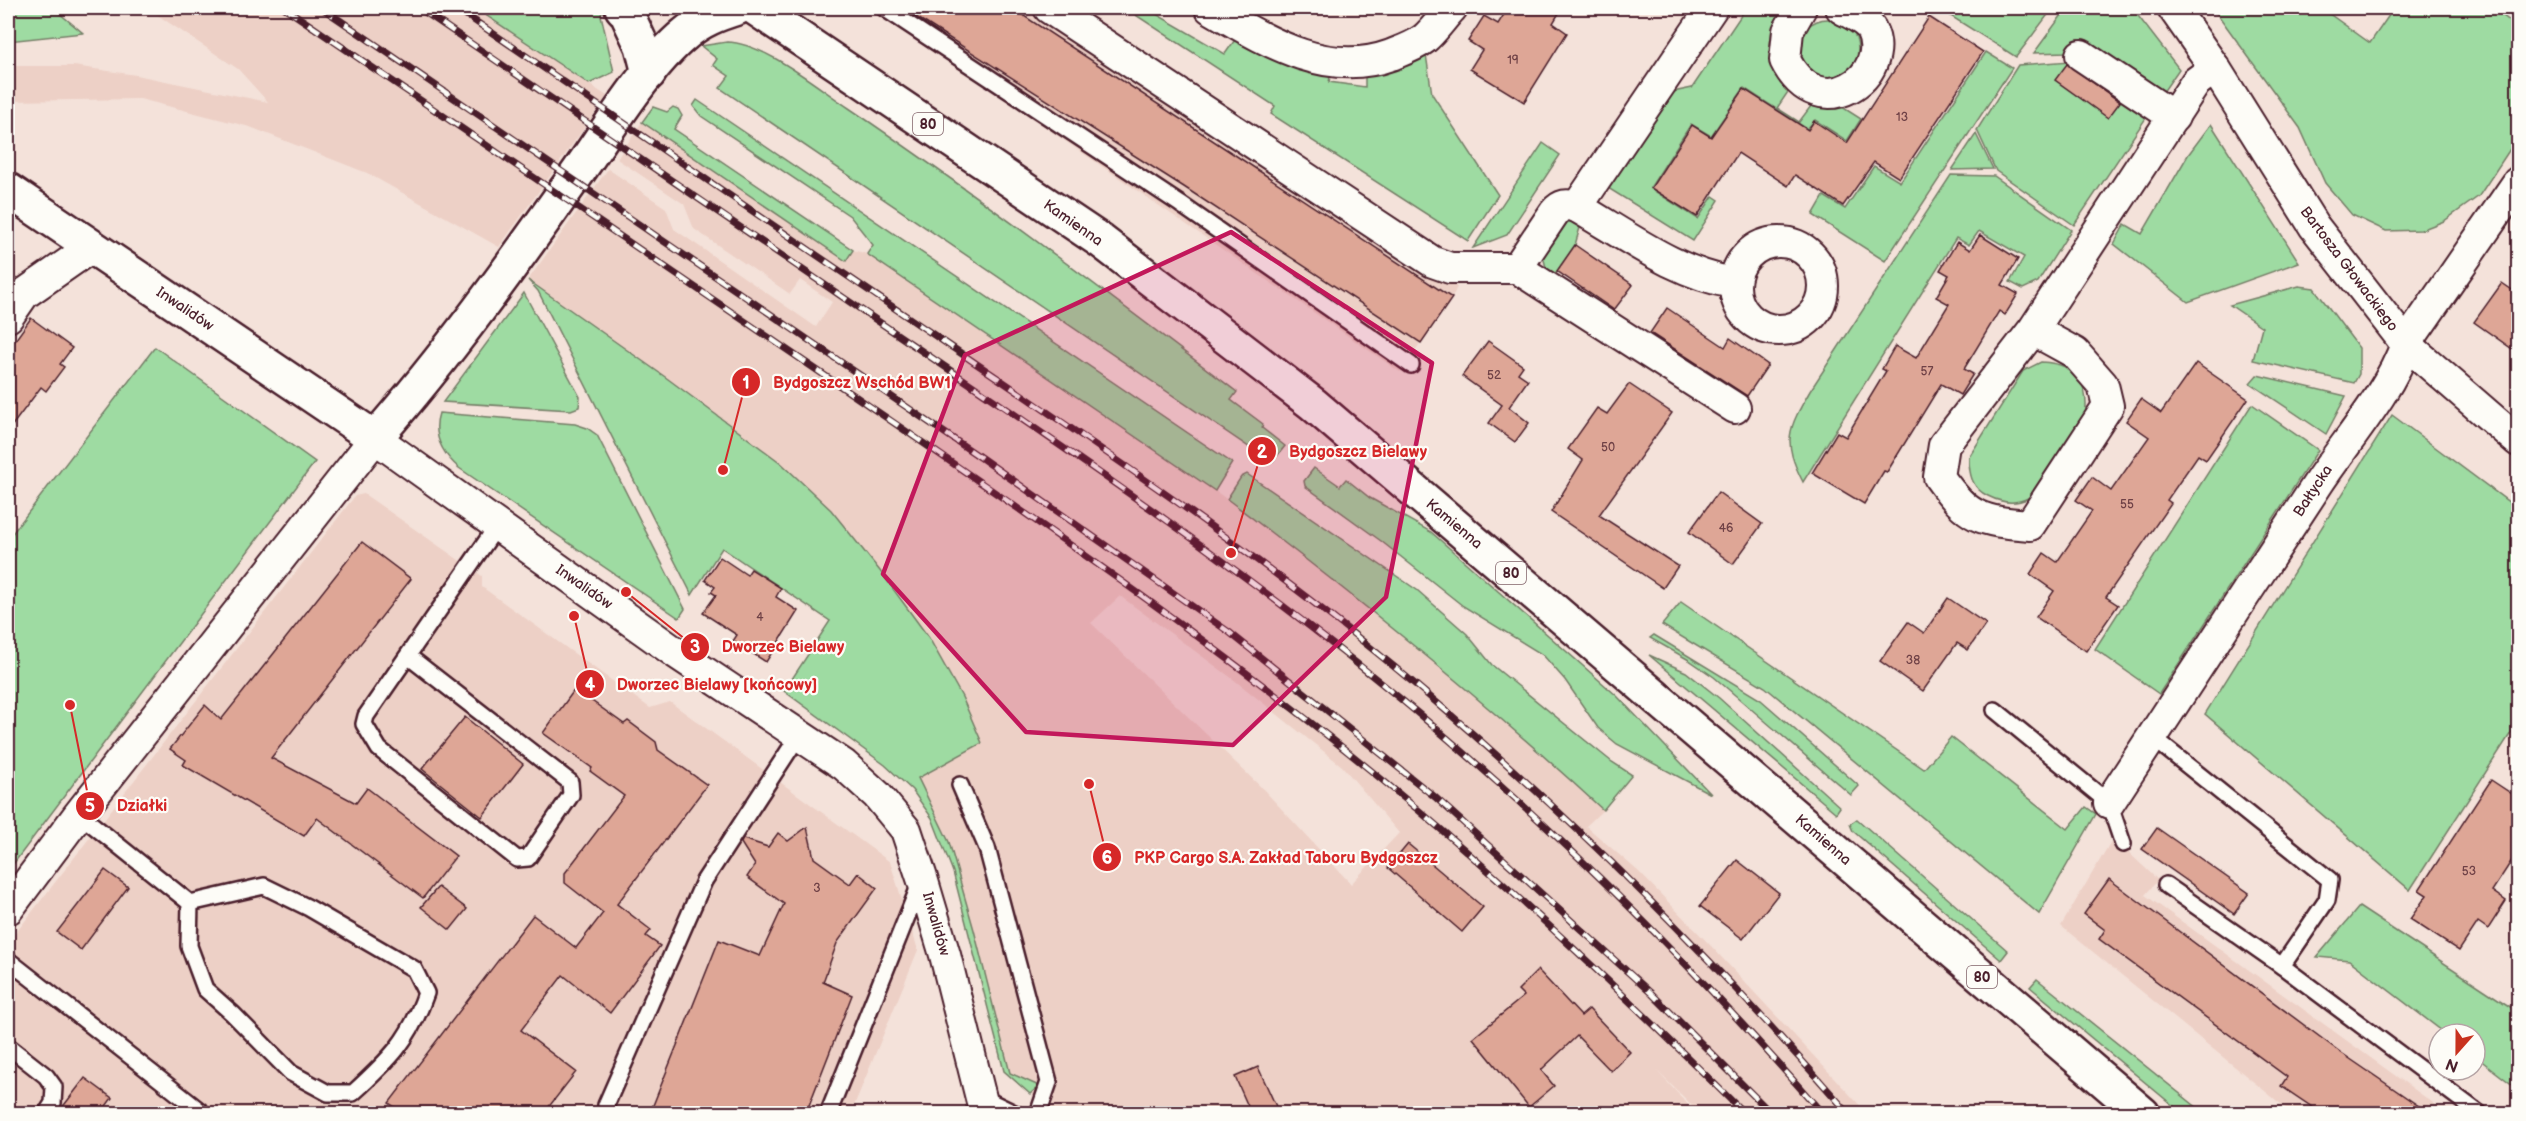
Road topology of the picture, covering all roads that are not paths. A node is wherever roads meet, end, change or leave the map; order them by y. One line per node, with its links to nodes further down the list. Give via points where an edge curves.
1 (622, 8): 14 (main road, via 642,46)
2 (737, 8): 14 (main road, via 710,16 684,34)
3 (755, 8): 52 (main road, Kamienna / 80, via 1101,242 1313,404)
4 (884, 8): 25 (lane, via 1180,204)
5 (1049, 8): 20 (street, via 1432,262 1450,268)
6 (1210, 8): 7 (street, via 1278,46 1302,55 1349,63 1374,61 1424,39)
7 (1452, 8)
8 (1712, 8): 18 (street)
9 (1801, 8): 10 (street, via 1788,31 1785,60 1799,81 1824,93 1849,89 1861,81 1874,58 1875,41 1870,27)
10 (1841, 8)
11 (2173, 8): 13 (street, Bartosza Głowackiego)
12 (2081, 55): 15 (street)
13 (2215, 68): 15 (street, via 2196,82); 24 (street, Bartosza Głowackiego, via 2314,226)
14 (649, 74): 27 (main road, via 509,270 414,394)
15 (2174, 117): 23 (street)
16 (8, 191): 19 (main road, Inwalidów)
17 (2515, 193): 24 (street, Bałtycka)
18 (1577, 207): 20 (street, via 1559,207); 21 (street, via 1689,272)
19 (93, 246): 22 (street); 27 (main road, Inwalidów)
20 (1517, 268): 26 (street)
21 (1734, 283)
22 (13, 298)
23 (2032, 330): 23 (street, via 1944,445 1939,477 1971,514 1994,522 2030,525 2108,406 2103,385 2075,353)
24 (2406, 344): 28 (street, Bartosza Głowackiego); 33 (street, Bałtycka, via 2384,388)
25 (1411, 365)
26 (1735, 408)
27 (375, 438): 29 (street, Inwalidów); 36 (street)
28 (2518, 441)
29 (497, 526): 30 (lane); 32 (street, Inwalidów)
30 (408, 656): 30 (lane, via 366,716 368,733 379,750 517,859 528,858 571,795 570,782)
31 (1995, 710): 35 (lane)
32 (799, 735): 38 (street, Inwalidów, via 844,765 877,795 906,830); 45 (lane, via 704,882)
33 (2152, 737): 35 (street, Bałtycka); 43 (lane, via 2330,880 2327,900)
34 (960, 785): 51 (lane, via 987,848 1049,1082)
35 (2109, 803): 37 (lane)
36 (79, 814): 40 (lane); 41 (street)
37 (2123, 844)
38 (922, 878): 46 (street, Inwalidów); 49 (lane)
39 (2166, 885): 43 (lane)
40 (190, 903): 40 (lane, via 189,946 205,989 291,1073 328,1093 353,1093 388,1061 416,1022 426,993 414,969 309,908 264,886)
41 (8, 909)
42 (8, 960): 48 (lane)
43 (2282, 966): 53 (lane)
44 (8, 1046): 47 (lane, via 54,1087 53,1103)
45 (606, 1105)
46 (983, 1105): 50 (lane)
47 (46, 1113)
48 (204, 1113)
49 (828, 1113)
50 (1016, 1113)
51 (1038, 1113)
52 (2143, 1113)
53 (2480, 1113)

